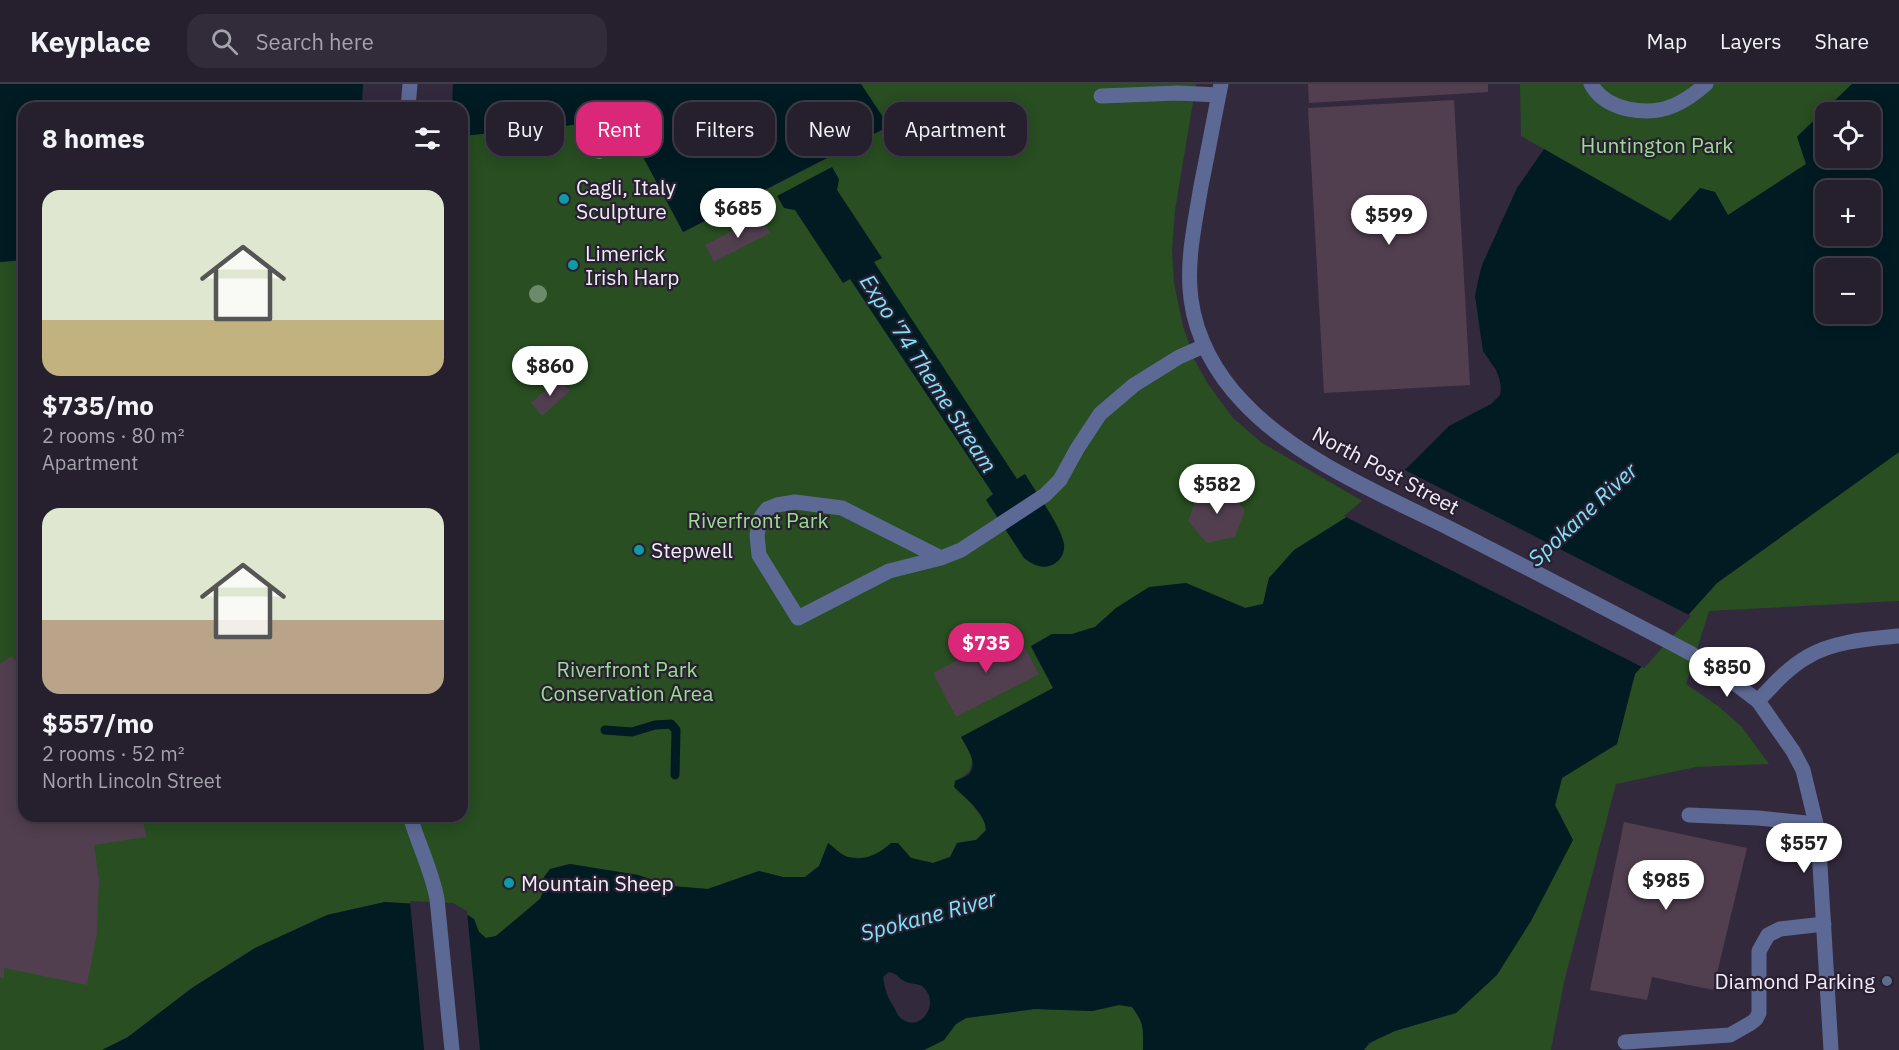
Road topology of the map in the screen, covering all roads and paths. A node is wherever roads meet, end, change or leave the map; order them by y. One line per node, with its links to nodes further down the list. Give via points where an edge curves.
1 (410, 84): 6 (street)
2 (1591, 84): 3 (street, via 1610,103 1650,110 1676,105)
3 (1706, 84)
4 (1219, 90): 5 (street); 7 (street, North Post Street, via 1191,262 1191,299)
5 (1101, 96)
6 (408, 102)
7 (1204, 346): 8 (street, via 1134,385 1100,414 1060,480 1045,495 961,550); 10 (street, North Post Street, via 1244,403 1326,466 1692,654)
8 (941, 558): 8 (street, via 889,571 798,618 759,555 760,517 777,504 795,502 842,508)
9 (1899, 636): 10 (street, via 1830,647 1808,656)
10 (1758, 701): 13 (street, North Post Street, via 1803,770)
11 (1689, 815): 13 (street)
12 (412, 822): 16 (street, via 434,884)
13 (1816, 824): 14 (street, North Post Street)
14 (1824, 924): 15 (street, via 1768,934 1759,951 1759,1013 1751,1023 1730,1035); 17 (street, North Post Street)
15 (1625, 1042)
16 (452, 1050)
17 (1831, 1050)

